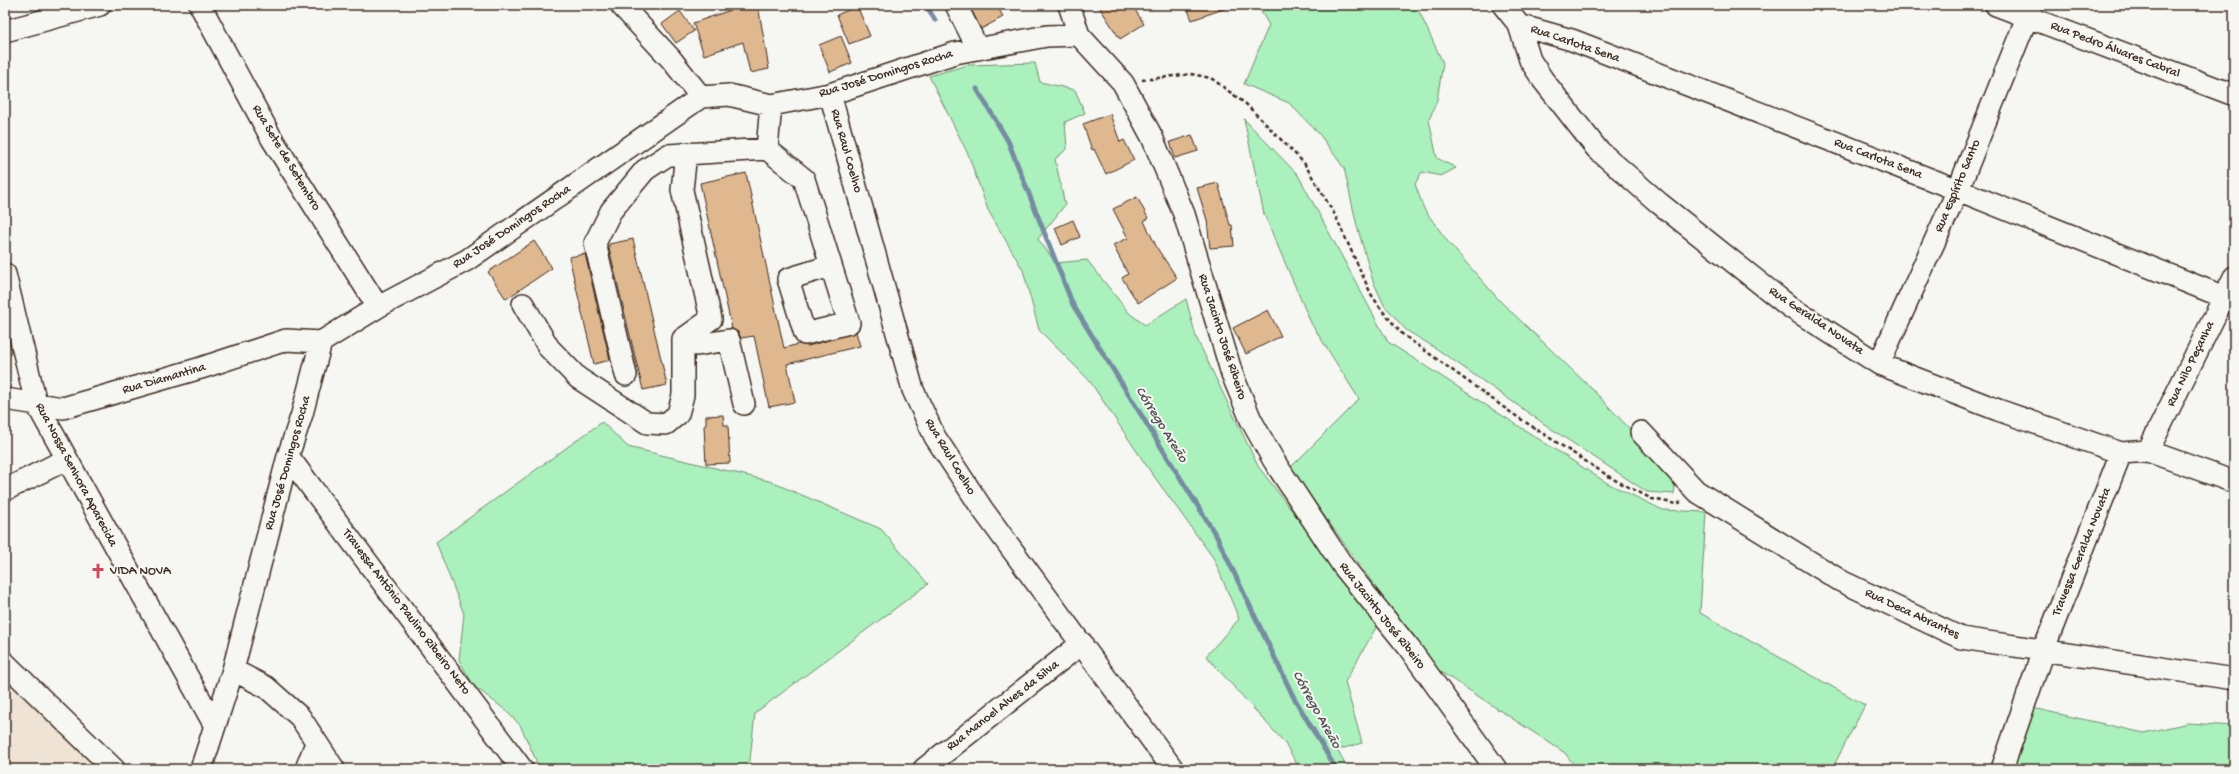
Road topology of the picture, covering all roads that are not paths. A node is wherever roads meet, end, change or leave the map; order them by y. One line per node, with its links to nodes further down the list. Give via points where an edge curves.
1 (100, 5): 9 (street)
2 (200, 5): 26 (street, Rua Sete de Setembro, via 272,139)
3 (622, 5): 16 (street)
4 (956, 5): 13 (street)
5 (1069, 5): 12 (street, Rua Jacinto José Ribeiro)
6 (1503, 5): 10 (street, Rua Geralda Novata)
7 (1996, 5): 8 (street, Rua Pedro Álvares Cabral)
8 (2030, 11): 15 (street, Rua Pedro Álvares Cabral); 20 (street, Rua Espírito Santo)
9 (43, 12): 11 (street)
10 (1519, 26): 20 (street, Rua Carlota Sena, via 1572,40); 29 (street, Rua Geralda Novata, via 1530,60 1597,149 1659,203 1790,307)
11 (5, 31)
12 (1079, 35): 13 (street, Rua José Domingos Rocha, via 1047,36); 55 (street, Rua Jacinto José Ribeiro, via 1123,83 1152,137 1184,214 1232,374 1255,427 1274,461 1343,566 1409,648)
13 (978, 49): 14 (street, Rua José Domingos Rocha, via 955,52)
14 (830, 94): 17 (street, Rua José Domingos Rocha); 41 (street, Rua Raul Coelho, via 913,390 935,437 956,472)
15 (2234, 95)
16 (701, 97): 17 (street, Rua José Domingos Rocha, via 729,95); 26 (street, Rua José Domingos Rocha, via 467,260)
17 (771, 105): 18 (street)
18 (767, 149): 19 (street); 21 (street, via 804,179)
19 (686, 153): 27 (street, via 682,190 711,319); 30 (street, via 668,155 645,170 611,211 595,243)
20 (1958, 190): 24 (street, Rua Carlota Sena); 29 (street, Rua Espírito Santo)
21 (830, 266)
22 (5, 274): 32 (street, Rua Nossa Senhora Aparecida)
23 (2234, 277): 24 (street, Rua Nilo Peçanha)
24 (2229, 299): 35 (street, Rua Nilo Peçanha)
25 (523, 304): 27 (street, via 549,348 578,378 647,423 666,424 678,414 683,395)
26 (378, 307): 28 (street, Rua José Domingos Rocha)
27 (683, 339): 33 (street, via 697,345 729,340)
28 (321, 342): 32 (street, Rua Diamantina, via 286,340 63,408); 37 (street, Rua José Domingos Rocha)
29 (1878, 364): 36 (street, Rua Geralda Novata)
30 (626, 375)
31 (5, 399): 32 (street, Rua Diamantina)
32 (36, 403): 38 (street, Rua Nossa Senhora Aparecida)
33 (744, 404)
34 (1641, 432): 42 (street, Rua Deca Abrantes, via 1696,491 1840,581 1961,638)
35 (2148, 451): 36 (street, Rua Geralda Novata); 39 (street, Rua Geralda Novata)
36 (2121, 453): 42 (street, Travessa Geralda Novata)
37 (288, 456): 44 (street, Rua José Domingos Rocha); 52 (street, Travessa Antônio Paulino Ribeiro Neto)
38 (65, 460): 40 (street); 46 (street, Rua Nossa Senhora Aparecida)
39 (2234, 482)
40 (5, 490)
41 (1082, 643): 53 (street, Rua Manoel Alves da Silva); 54 (street, Rua Raul Coelho)
42 (2043, 651): 45 (street, Rua Deca Abrantes); 56 (street, Travessa Geralda Novata)
43 (5, 663): 48 (street)
44 (232, 670): 46 (street, Rua José Domingos Rocha); 47 (street, via 272,692 300,717)
45 (2234, 679)
46 (215, 726): 49 (street, Rua José Domingos Rocha)
47 (316, 744): 50 (street); 51 (street)
48 (114, 769)
49 (201, 769)
50 (306, 769)
51 (334, 769)
52 (522, 769)
53 (924, 769)
54 (1173, 769)
55 (1496, 769)
56 (2002, 769)

